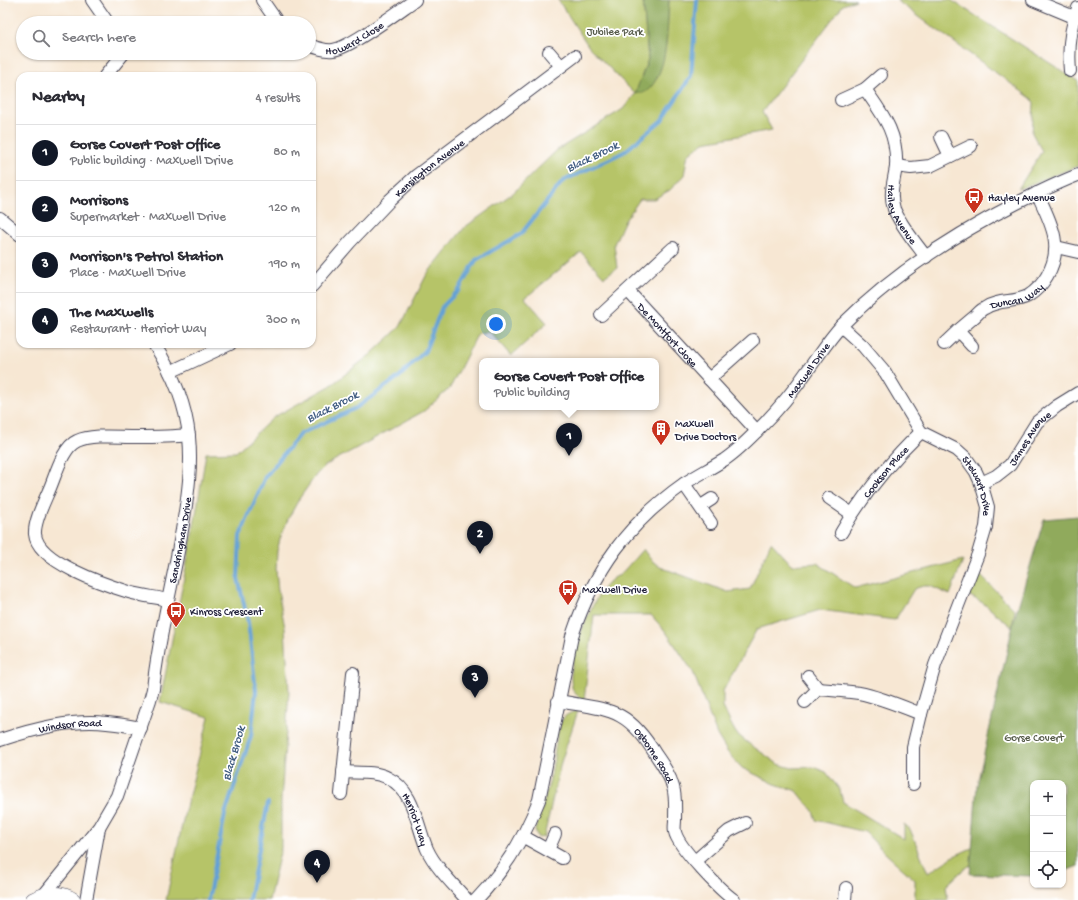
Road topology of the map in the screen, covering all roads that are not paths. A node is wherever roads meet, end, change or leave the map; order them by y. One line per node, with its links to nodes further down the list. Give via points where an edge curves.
1 (92, 0): 6 (street)
2 (262, 0): 7 (street)
3 (415, 0): 8 (street, Howard Close, via 353,42 334,50)
4 (1033, 0): 5 (street)
5 (1076, 13): 13 (street, via 1070,34)
6 (103, 16)
7 (273, 16)
8 (316, 48)
9 (549, 52): 12 (street)
10 (575, 56): 12 (street, Kensington Avenue)
11 (118, 60): 14 (street)
12 (561, 66): 30 (street, Kensington Avenue, via 411,180 350,242)
13 (1070, 71)
14 (108, 72)
15 (881, 75): 16 (street)
16 (865, 90): 17 (street); 21 (street, Hailey Avenue, via 890,127)
17 (841, 100)
18 (941, 137): 20 (street)
19 (971, 146): 20 (street, Hailey Avenue)
20 (950, 156): 21 (street, Hailey Avenue, via 930,166)
21 (896, 166): 29 (street, Hailey Avenue, via 891,189 894,208 903,226)
22 (1078, 175): 23 (street, Maxwell Drive)
23 (1037, 193): 26 (street, Duncan Way, via 1054,234); 29 (street, Maxwell Drive, via 996,214)
24 (0, 218): 25 (street)
25 (16, 232)
26 (1056, 247): 28 (street); 34 (street, Duncan Way, via 1050,271 1037,289 1028,296 985,308)
27 (674, 248): 31 (street)
28 (1078, 252)
29 (926, 257): 33 (street, Maxwell Drive, via 886,285)
30 (316, 281)
31 (628, 290): 32 (street); 41 (street, De Montfort Close)
32 (601, 315)
33 (841, 326): 43 (street, Maxwell Drive, via 787,397); 44 (street, via 863,346 885,372)
34 (958, 331): 36 (street, Duncan Way); 37 (street)
35 (753, 340): 41 (street, via 737,346)
36 (944, 344)
37 (972, 346)
38 (156, 348): 40 (street, Sandringham Drive)
39 (221, 348): 40 (street)
40 (170, 372): 45 (street, Sandringham Drive, via 180,397)
41 (709, 379): 43 (street, De Montfort Close)
42 (1078, 393): 46 (street, James Avenue, via 1037,422 1010,465)
43 (757, 431): 47 (street, Maxwell Drive, via 725,459)
44 (922, 432): 46 (street, Stewart Drive, via 957,450 966,458); 51 (street, Cookson Place, via 899,453)
45 (189, 436): 54 (street, Sandringham Drive, via 187,498); 54 (street, via 97,437 76,441 62,459 37,521 35,533 40,547 58,562 99,582)
46 (981, 483): 60 (street, Stewart Drive, via 988,507 986,527 935,665)
47 (684, 484): 50 (street); 58 (street, Maxwell Drive, via 629,532 612,553 594,583 580,611 572,636)
48 (712, 498): 50 (street)
49 (829, 498): 51 (street)
50 (700, 506): 52 (street)
51 (852, 514): 53 (street, Cookson Place)
52 (711, 523)
53 (841, 533)
54 (168, 600): 61 (street, Sandringham Drive, via 153,689)
55 (354, 673): 63 (street)
56 (808, 676): 57 (street)
57 (818, 689): 59 (street); 60 (street, via 860,693)
58 (558, 701): 69 (street, Maxwell Drive, via 539,800); 72 (street, Osborne Road, via 619,714 643,735 667,772 675,802 674,831)
59 (806, 702)
60 (922, 714): 64 (street, Stewart Drive, via 913,747)
61 (141, 728): 62 (street, Windsor Road, via 106,722 79,723 59,725); 67 (street, Sandringham Drive, via 117,796)
62 (0, 740)
63 (343, 772): 65 (street); 76 (street, Herriot Way, via 387,777 397,783 411,804 434,861)
64 (913, 784)
65 (341, 794)
66 (745, 823): 72 (street, via 729,832)
67 (99, 827): 73 (street, Sandringham Drive); 75 (street, Sandringham Drive)
68 (555, 834): 70 (street)
69 (524, 837): 70 (street); 77 (street, Maxwell Drive, via 506,865)
70 (548, 850): 71 (street)
71 (562, 858)
72 (695, 861): 78 (street, Osborne Road)
73 (35, 899): 74 (street, via 52,894)
74 (73, 900)
75 (86, 900)
76 (467, 900)
77 (476, 900)
78 (734, 900)

